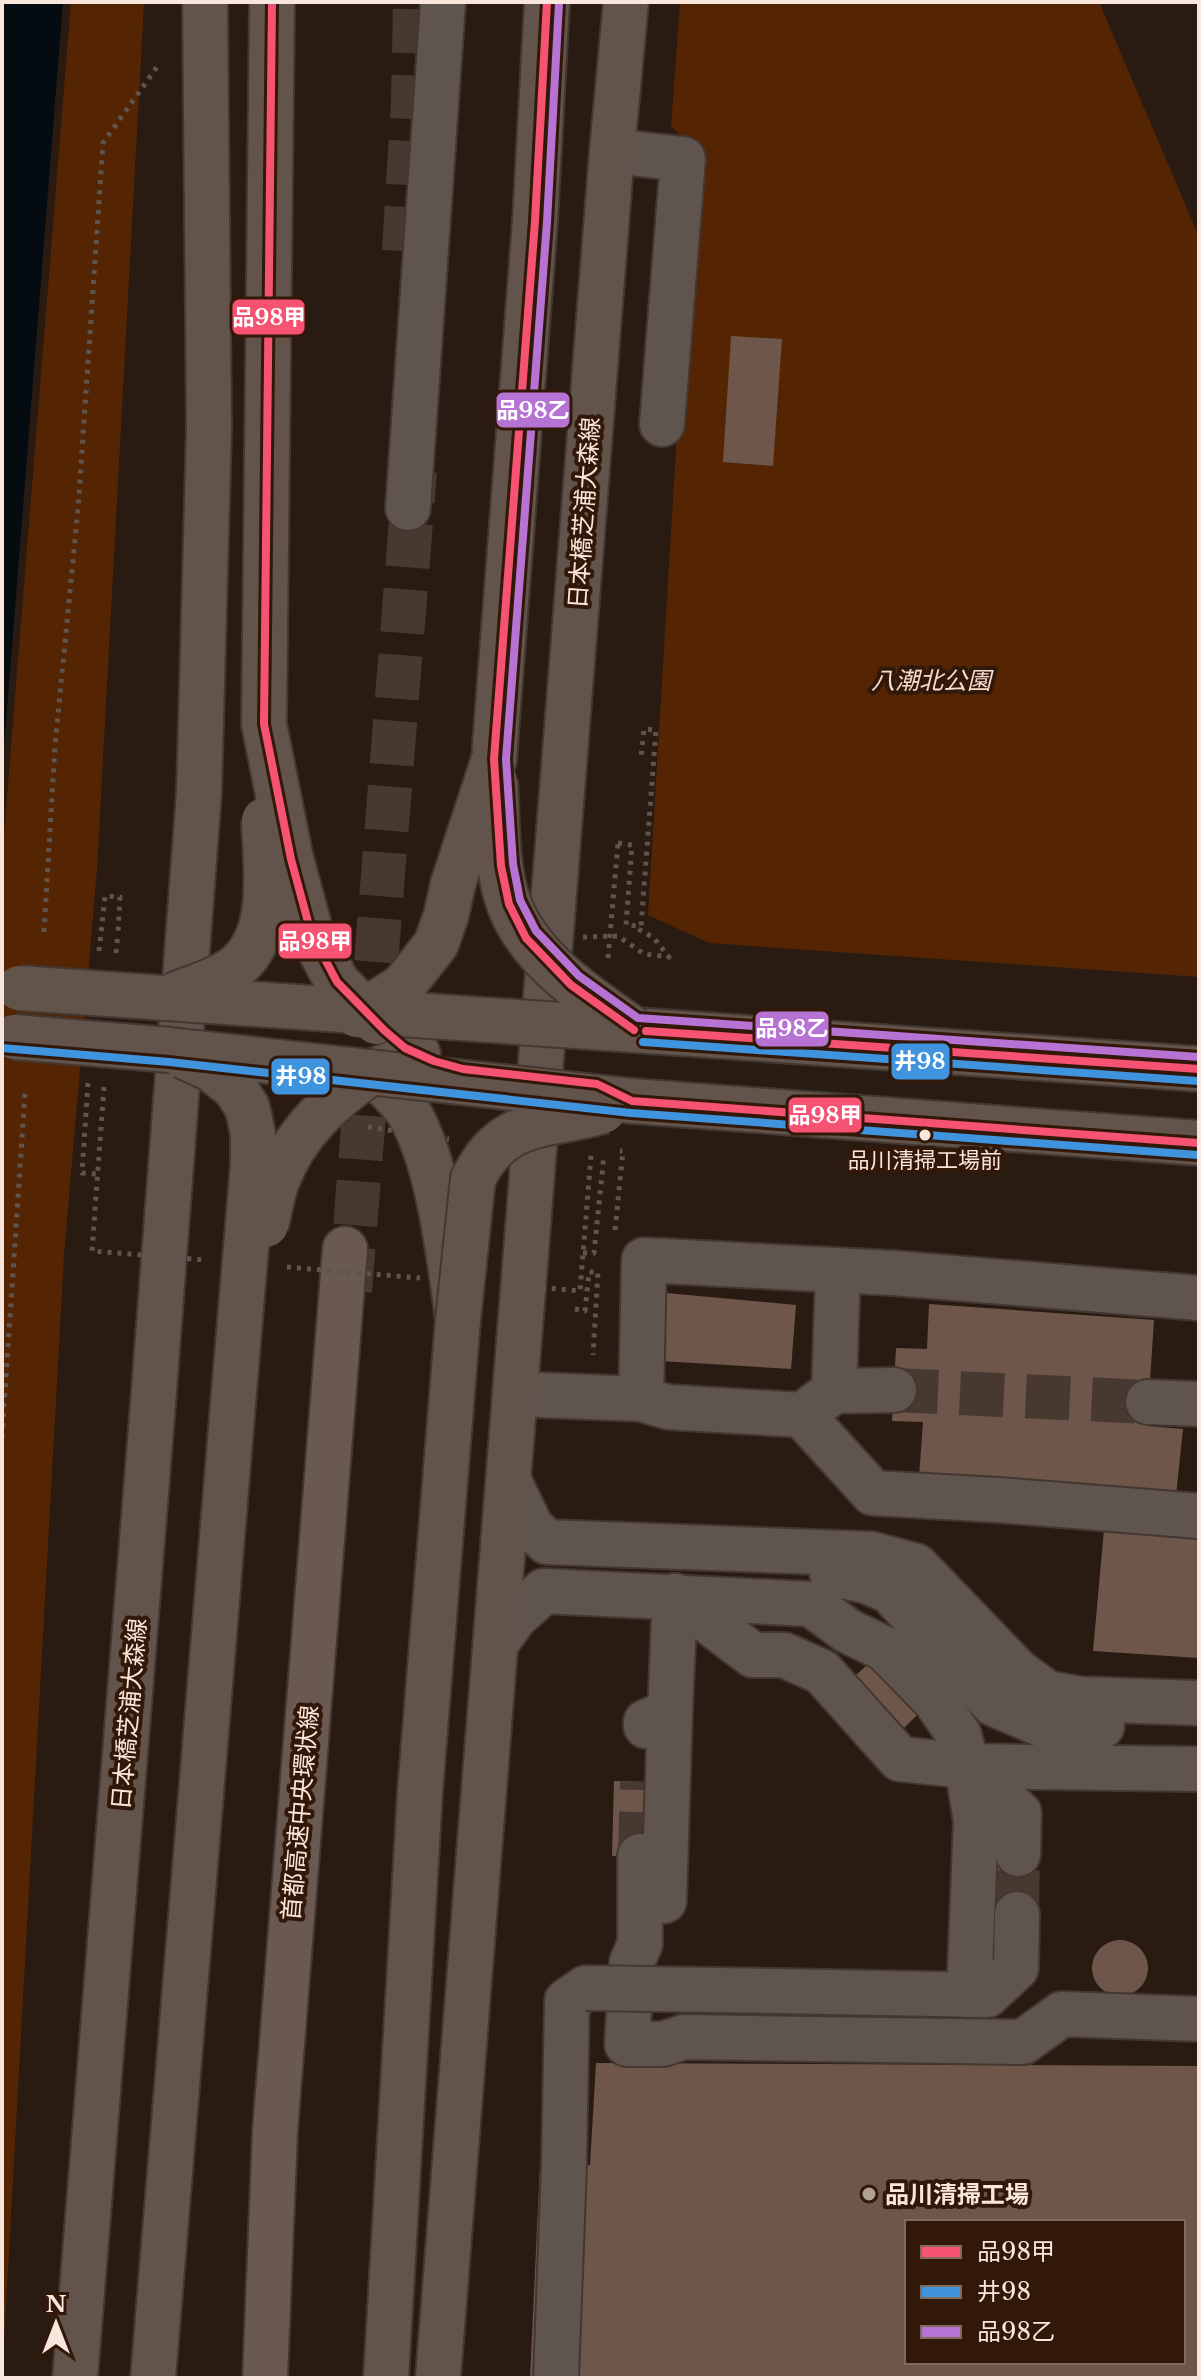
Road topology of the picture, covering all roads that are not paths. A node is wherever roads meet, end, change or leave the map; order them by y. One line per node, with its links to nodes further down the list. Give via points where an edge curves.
1 (205, 2): 53 (main road, 日本橋芝浦大森線, via 209,428 199,793)
2 (272, 2): 7 (main road)
3 (294, 2): 7 (lane)
4 (443, 2): 10 (lane)
5 (547, 2): 12 (main road)
6 (626, 2): 8 (main road, 日本橋芝浦大森線)
7 (271, 129): 11 (main road)
8 (612, 151): 9 (lane, via 683,159); 31 (main road, 日本橋芝浦大森線)
9 (662, 424)
10 (408, 508)
11 (264, 724): 14 (main road, bridge, via 261,927 237,966); 15 (main road, bridge, via 311,933 337,982)
12 (494, 759): 15 (main road, bridge, via 436,944 403,986); 16 (main road, bridge, via 501,866 509,904 526,938 571,985)
13 (2, 987): 14 (main road, bridge)
14 (168, 997): 15 (main road, bridge); 18 (main road, bridge, via 253,1013)
15 (365, 1011): 16 (main road, bridge); 18 (main road); 20 (main road, bridge)
16 (634, 1030): 20 (main road, bridge, via 590,1038 500,1034); 21 (main road)
17 (2, 1036): 19 (main road, bridge)
18 (311, 1038): 19 (main road, bridge, via 272,1046); 22 (main road)
19 (170, 1050): 22 (main road, bridge); 28 (main road, bridge, via 211,1069 235,1088 247,1107 253,1164)
20 (418, 1054): 22 (main road); 23 (main road, via 463,1069 597,1084)
21 (1199, 1069)
22 (371, 1072): 23 (main road, bridge); 28 (main road, bridge, via 330,1102 289,1154); 29 (main road, bridge, via 409,1112 428,1156)
23 (632, 1101): 24 (main road); 29 (main road, bridge, via 516,1132 482,1160 473,1179)
24 (1199, 1143)
25 (345, 1249): 55 (highway, 首都高速中央環状線, via 275,2131)
26 (838, 1271): 27 (lane); 32 (lane, via 644,1260); 34 (lane)
27 (1199, 1298)
28 (241, 1307): 54 (main road)
29 (458, 1320): 56 (main road, via 420,1792)
30 (894, 1390): 34 (lane)
31 (515, 1394): 32 (lane); 36 (main road, 日本橋芝浦大森線)
32 (641, 1399): 34 (lane, via 668,1407)
33 (1148, 1402): 35 (lane)
34 (818, 1403): 37 (lane, via 873,1493)
35 (1199, 1404)
36 (509, 1481): 38 (lane, via 531,1527 547,1542); 40 (main road, 日本橋芝浦大森線)
37 (1199, 1516)
38 (764, 1550): 41 (lane, via 871,1554 916,1566 1017,1671 1047,1693); 43 (lane, via 783,1566 866,1581 890,1591 994,1704 1041,1724)
39 (675, 1596): 40 (lane, via 544,1591); 42 (lane); 44 (lane, via 753,1655 784,1655 822,1672 900,1759); 44 (lane, via 811,1604 885,1649 935,1700 959,1735)
40 (497, 1642): 57 (main road, 日本橋芝浦大森線)
41 (1199, 1703)
42 (670, 1712): 46 (lane, via 646,1722); 50 (lane, via 664,1908)
43 (1199, 1727)
44 (967, 1766): 45 (lane); 47 (lane, via 1019,1813); 51 (lane, via 976,1821)
45 (1199, 1769)
46 (642, 1782)
47 (1018, 1854)
48 (640, 1856): 50 (lane)
49 (1017, 1914): 51 (lane, via 1016,1968 987,1995)
50 (640, 1944): 52 (lane, via 632,1962 627,2044 663,2044 684,2037 1023,2042 1062,2014)
51 (969, 1995): 58 (lane, bridge, via 586,1988 567,2001)
52 (1199, 2019)
53 (75, 2378)
54 (153, 2378)
55 (265, 2378)
56 (386, 2378)
57 (438, 2378)
58 (556, 2378)

